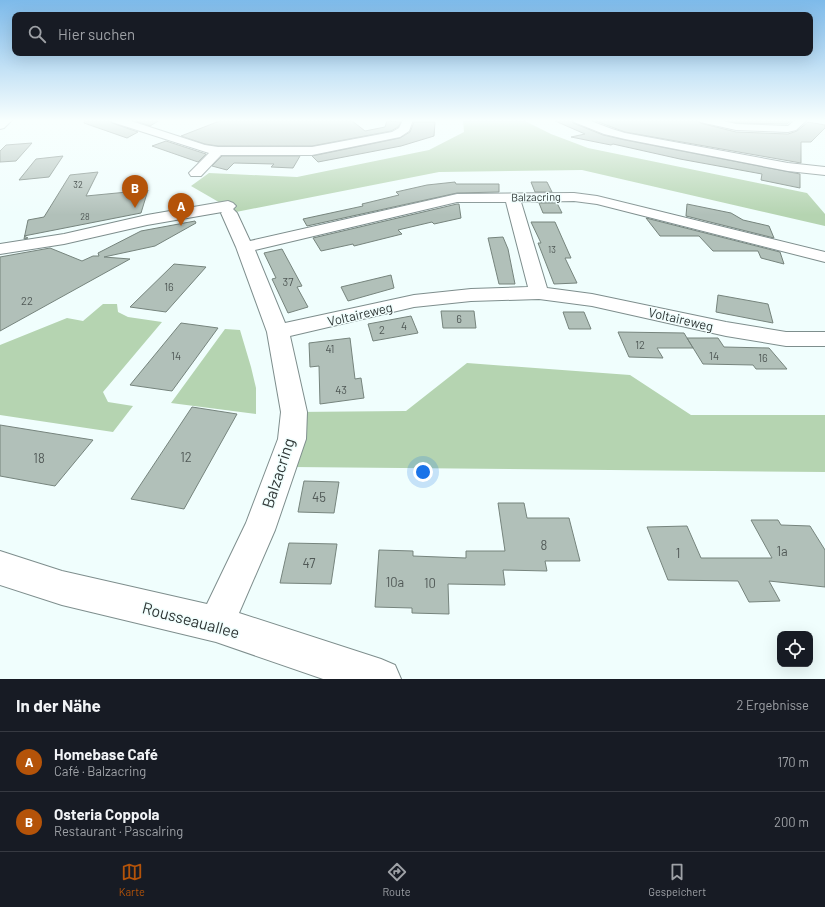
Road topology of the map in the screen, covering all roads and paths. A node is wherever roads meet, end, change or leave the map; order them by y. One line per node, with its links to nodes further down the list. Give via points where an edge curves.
1 (218, 151): 5 (street)
2 (239, 152): 3 (street)
3 (301, 152)
4 (703, 152): 6 (street)
5 (196, 173)
6 (820, 175)
7 (512, 198): 8 (street, Balzacring, via 457,198); 10 (street, Balzacring, via 574,197 597,200); 11 (street)
8 (245, 247): 9 (street, Balzacring, via 229,209 146,220 64,239); 12 (street, Balzacring)
9 (0, 249)
10 (825, 257)
11 (539, 293): 12 (street, Voltaireweg, via 471,294 414,301); 13 (street, Voltaireweg, via 592,300 726,330 786,338)
12 (278, 332): 15 (street, Balzacring, via 294,412 292,439 259,530)
13 (825, 339)
14 (0, 568): 15 (street, Rousseauallee, via 62,588)
15 (216, 624): 16 (street, Rousseauallee)
16 (381, 679)

